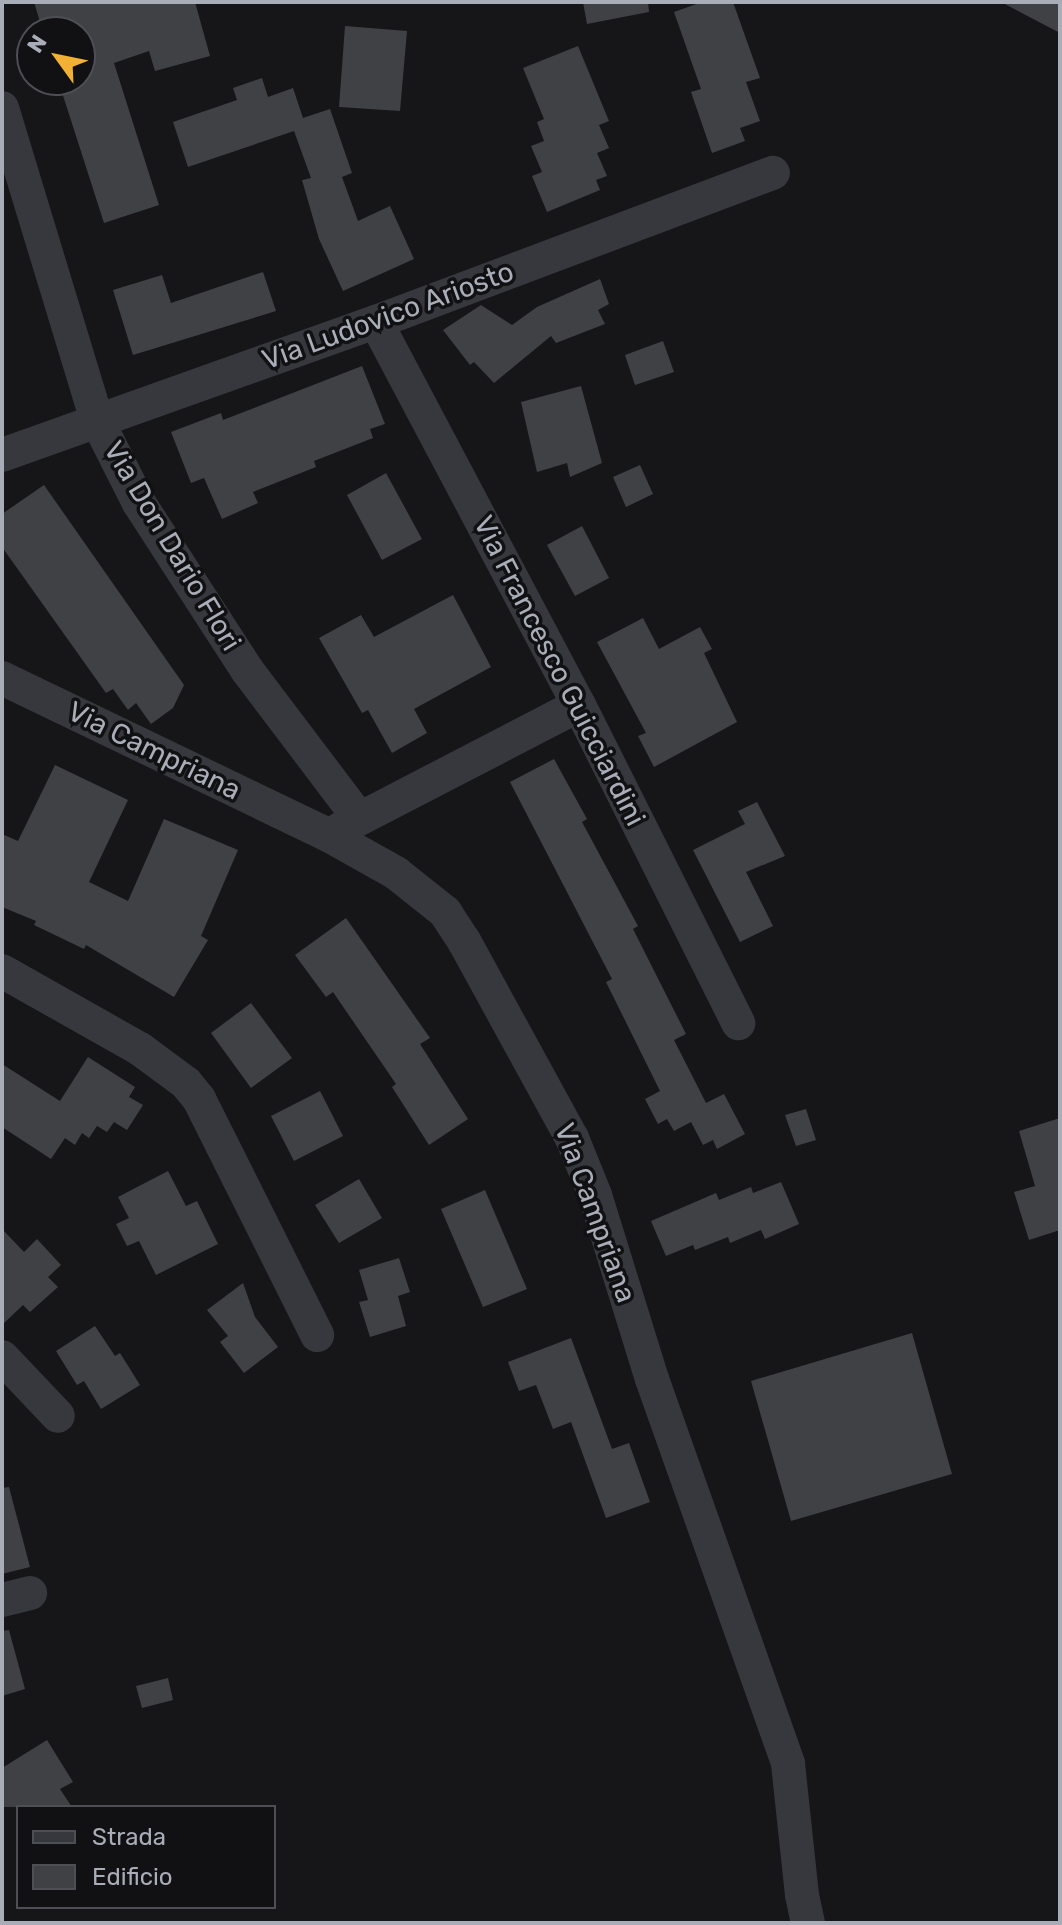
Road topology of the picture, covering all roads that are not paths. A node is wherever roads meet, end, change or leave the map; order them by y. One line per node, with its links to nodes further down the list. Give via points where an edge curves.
1 (2, 108): 4 (street, Via Don Dario Flori)
2 (773, 173): 3 (street, Via Ludovico Ariosto)
3 (376, 322): 4 (street, Via Ludovico Ariosto); 7 (street, Via Francesco Guicciardini)
4 (97, 420): 5 (street, Via Ludovico Ariosto); 8 (street, Via Don Dario Flori, via 139,503 216,622)
5 (2, 455)
6 (2, 678): 9 (street, Via Campriana)
7 (579, 705): 8 (street); 11 (street, Via Francesco Guicciardini)
8 (358, 817): 9 (street)
9 (330, 836): 15 (street, Via Campriana, via 396,873 445,912 572,1138 788,1764)
10 (2, 971): 12 (street, via 140,1049 192,1091)
11 (738, 1023)
12 (317, 1335)
13 (2, 1357): 14 (street)
14 (58, 1416)
15 (808, 1923)

